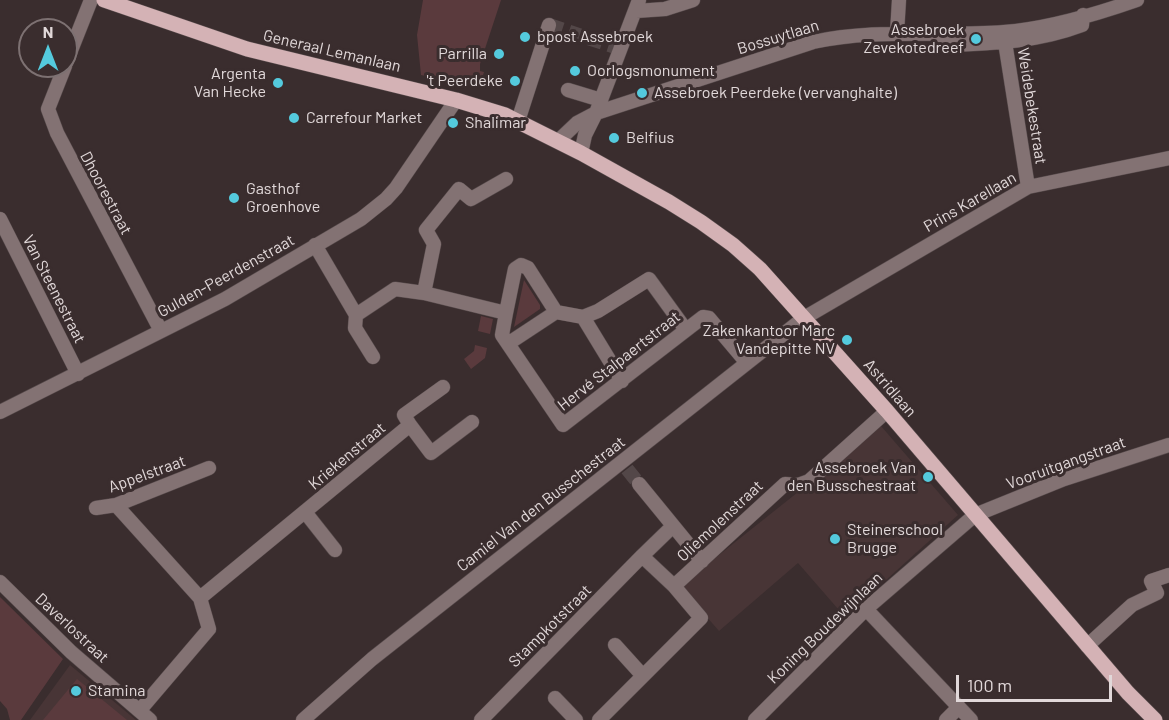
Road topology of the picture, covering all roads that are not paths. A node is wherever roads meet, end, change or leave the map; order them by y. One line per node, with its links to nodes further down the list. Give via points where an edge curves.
1 (91, 0): 8 (street, Dhoorestraat)
2 (104, 0): 13 (main road, Generaal Lemanlaan, via 247,50)
3 (693, 0): 6 (street, via 664,9)
4 (899, 0): 9 (street)
5 (1137, 0): 10 (street, Bossuytlaan)
6 (638, 5): 14 (street)
7 (549, 25): 15 (street)
8 (78, 32)
9 (897, 33): 10 (street, Bossuytlaan); 14 (street, Bossuytlaan, via 813,42)
10 (1006, 37): 20 (street, Weidebekestraat)
11 (60, 78): 30 (street, Dhoorestraat, via 48,109 57,134)
12 (568, 90): 14 (street)
13 (456, 100): 15 (main road, Generaal Lemanlaan); 22 (street, Gulden-Peerdenstraat, via 386,199 361,219)
14 (599, 107): 16 (street, Bossuytlaan); 17 (street)
15 (518, 121): 16 (main road, Generaal Lemanlaan)
16 (555, 139): 17 (main road, Astridlaan)
17 (581, 153): 28 (main road, Astridlaan, via 669,202 733,245)
18 (1169, 158): 20 (street, Prins Karellaan)
19 (506, 179): 23 (street, via 471,199 459,189 426,230 434,244)
20 (1028, 187): 28 (street, Prins Karellaan)
21 (0, 219): 34 (street, Van Steenestraat)
22 (315, 245): 26 (street); 30 (street, Gulden-Peerdenstraat)
23 (424, 293): 25 (street); 26 (street, via 395,289)
24 (556, 312): 25 (street, Hervé Stalpaertstraat, via 528,268 521,265 515,269); 27 (street); 31 (street)
25 (506, 313): 31 (street, Hervé Stalpaertstraat, via 502,335)
26 (356, 315): 32 (street, via 355,328)
27 (583, 317): 29 (street, via 649,279); 35 (street)
28 (804, 318): 33 (street, Camiel Van den Busschestraat); 37 (main road, Astridlaan)
29 (686, 330): 33 (street, Hervé Stalpaertstraat, via 707,317); 35 (street, Hervé Stalpaertstraat)
30 (161, 331): 34 (street, Gulden-Peerdenstraat)
31 (509, 344): 35 (street, Hervé Stalpaertstraat, via 563,425)
32 (373, 357)
33 (747, 363): 63 (street, Camiel Van den Busschestraat, via 624,466 372,659)
34 (78, 374): 38 (street, Gulden-Peerdenstraat)
35 (622, 381)
36 (443, 387): 40 (street, Kriekenstraat, via 404,415)
37 (887, 411): 47 (main road, Astridlaan); 51 (street, Oliemolenstraat, via 809,481 785,484)
38 (0, 412)
39 (472, 423): 40 (street, Kriekenstraat, via 431,453)
40 (410, 425): 46 (street, Kriekenstraat)
41 (1169, 445): 47 (street, Vooruitgangstraat, via 1064,479)
42 (208, 468): 44 (street, Appelstraat)
43 (639, 484): 48 (street)
44 (116, 505): 45 (street, Appelstraat); 55 (street)
45 (96, 508)
46 (305, 512): 49 (street, Kriekenstraat); 55 (street, Kriekenstraat)
47 (975, 515): 56 (street, Koning Boudewijnlaan); 58 (main road, Astridlaan)
48 (673, 526): 50 (street, Stampkotstraat); 51 (street)
49 (335, 550)
50 (642, 556): 54 (street); 64 (street, Stampkotstraat)
51 (702, 561): 54 (street, Oliemolenstraat)
52 (1169, 575): 58 (street, via 1151,582 1157,593 1132,605)
53 (0, 582): 62 (street, Daverlostraat, via 71,652)
54 (674, 586): 59 (street, Oliemolenstraat, via 701,618)
55 (200, 598): 62 (street, via 209,628)
56 (866, 609): 61 (street); 67 (street, Koning Boudewijnlaan)
57 (615, 645): 59 (street)
58 (1087, 646): 70 (main road, Astridlaan)
59 (643, 676): 66 (street, Oliemolenstraat)
60 (555, 698): 65 (street)
61 (959, 707): 68 (street); 69 (street)
62 (145, 715)
63 (303, 720)
64 (481, 720)
65 (576, 720)
66 (599, 720)
67 (755, 720)
68 (946, 720)
69 (971, 720)
70 (1155, 720)

